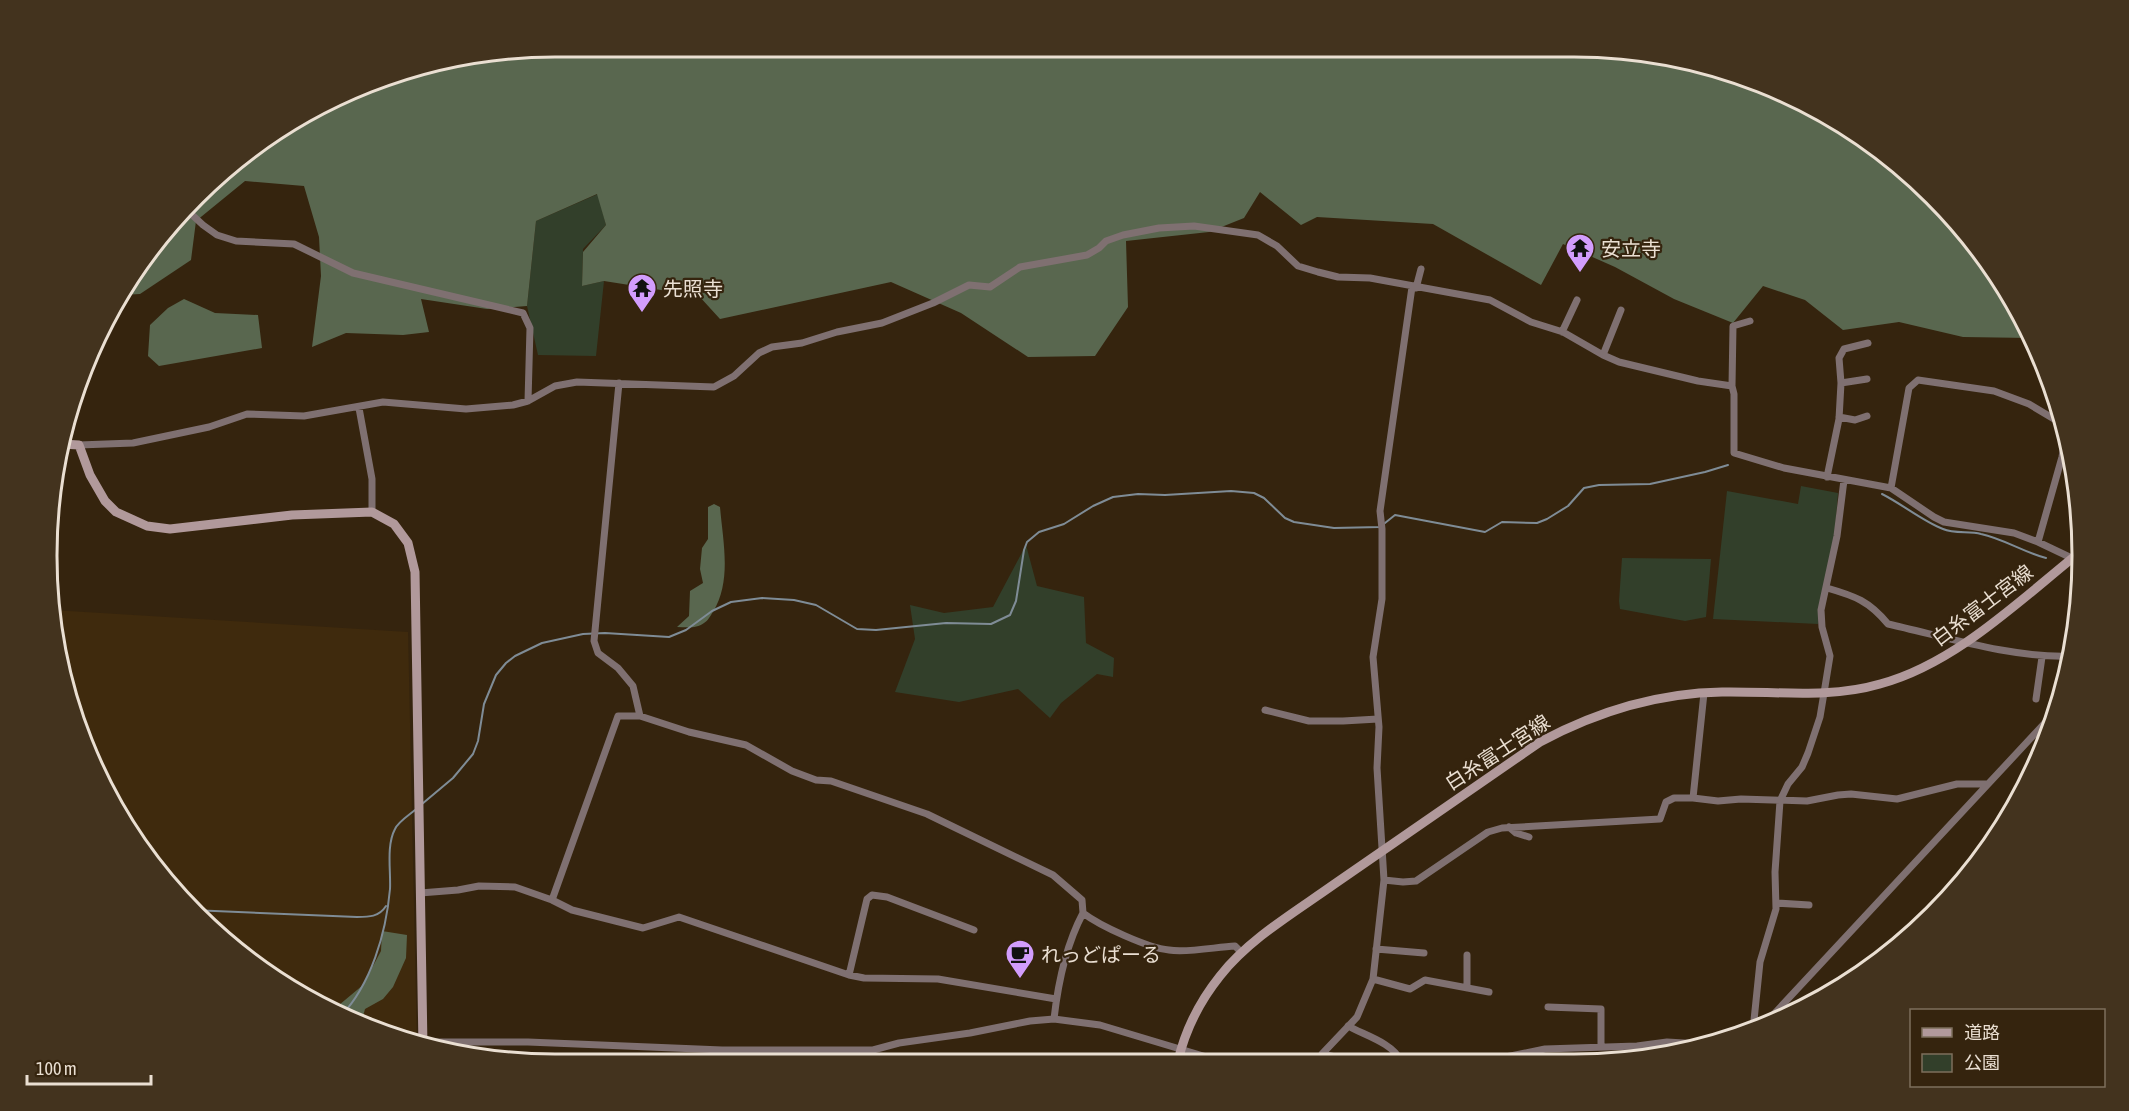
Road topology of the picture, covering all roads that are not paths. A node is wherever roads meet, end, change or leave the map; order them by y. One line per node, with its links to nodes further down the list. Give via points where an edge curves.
1 (192, 215): 14 (street, via 217,235 236,242 294,244 353,273 523,313 530,328)
2 (1421, 268): 3 (street)
3 (1414, 287): 7 (street, via 1490,300 1531,322); 11 (street, via 1370,278 1338,277 1299,266 1258,235 1194,226 1159,228 1106,241 1087,255 1020,267 990,287 969,285 882,323 772,347 714,387); 38 (street, via 1380,511 1382,599 1373,657)
4 (1577, 300): 7 (street)
5 (1621, 310): 9 (street)
6 (1750, 321): 13 (street, via 1733,326)
7 (1562, 332): 9 (street)
8 (1868, 343): 12 (street, via 1844,349 1839,358)
9 (1603, 355): 13 (street, via 1660,373)
10 (1867, 379): 12 (street)
11 (619, 382): 14 (street, via 555,386); 37 (street, via 594,641 598,653 633,686)
12 (1841, 383): 17 (street)
13 (1732, 387): 22 (street, via 1734,453)
14 (528, 401): 15 (street, via 466,409 384,402)
15 (359, 408): 20 (street, via 304,416 247,414 133,443); 25 (street, via 372,479)
16 (1867, 416): 17 (street, via 1855,420)
17 (1839, 417): 22 (street)
18 (2053, 418): 24 (street, via 1994,391 1918,380 1909,388)
19 (70, 444): 20 (main road)
20 (79, 445): 25 (main road, via 105,501 116,512 147,526 170,530 292,515)
21 (2062, 457): 26 (street)
22 (1827, 477): 23 (street)
23 (1844, 480): 24 (street); 29 (street)
24 (1891, 488): 26 (street, via 1944,522 2014,533)
25 (372, 512): 47 (main road, via 394,524 408,543 415,572)
26 (2038, 542): 27 (street)
27 (2072, 558)
28 (2072, 563): 30 (main road, 白糸富士宮線)
29 (1827, 588): 30 (street, via 1857,597 1888,624); 34 (street, via 1821,610 1830,657)
30 (1967, 642): 32 (street); 34 (main road, 白糸富士宮線, via 1902,677)
31 (2061, 656): 32 (street)
32 (2042, 657): 35 (street)
33 (1704, 693): 34 (main road, 白糸富士宮線); 41 (street); 45 (main road, 白糸富士宮線, via 1654,699 1570,726 1540,742)
34 (1824, 693): 42 (street, via 1808,753)
35 (2036, 699)
36 (1264, 710): 38 (street, via 1309,721)
37 (640, 716): 48 (street, via 618,716); 51 (street, via 746,745 792,771 927,814 1053,875 1082,900)
38 (1378, 719): 45 (street)
39 (2042, 726): 40 (street)
40 (1987, 784): 42 (street, via 1957,784 1897,799 1851,794); 63 (street)
41 (1693, 798): 42 (street); 43 (street, via 1666,802 1660,819)
42 (1779, 801): 49 (street)
43 (1509, 827): 44 (street); 46 (street, via 1488,832 1416,881)
44 (1528, 837)
45 (1382, 851): 46 (street); 55 (main road, 白糸富士宮線)
46 (1384, 880): 53 (street)
47 (420, 893): 48 (street, via 500,886 516,887); 67 (main road)
48 (552, 900): 57 (street, via 572,910 643,928 679,917)
49 (1776, 903): 50 (street); 65 (street, via 1760,963)
50 (1809, 905)
51 (1083, 913): 55 (street, via 1138,940 1170,950 1235,946); 61 (street)
52 (974, 930): 57 (street, via 872,895 867,899)
53 (1376, 949): 54 (street); 58 (street)
54 (1424, 952)
55 (1242, 953): 71 (main road, 白糸富士宮線, via 1204,998)
56 (1467, 955): 59 (street)
57 (849, 975): 61 (street, via 938,979)
58 (1373, 979): 59 (street, via 1410,989 1425,980); 66 (street, via 1357,1017)
59 (1467, 988): 60 (street)
60 (1489, 992)
61 (1056, 999): 64 (street)
62 (1548, 1007): 70 (street, via 1601,1009)
63 (1778, 1010)
64 (1053, 1019): 69 (street, via 873,1050 722,1050 528,1042); 71 (street, via 1100,1025)
65 (1754, 1020)
66 (1348, 1026): 74 (street); 75 (street)
67 (423, 1036)
68 (1677, 1043): 70 (street)
69 (458, 1044)
70 (1601, 1046): 76 (street)
71 (1180, 1050): 72 (main road, 白糸富士宮線); 73 (street)
72 (1179, 1054)
73 (1190, 1054)
74 (1324, 1054)
75 (1397, 1054)
76 (1518, 1054)

